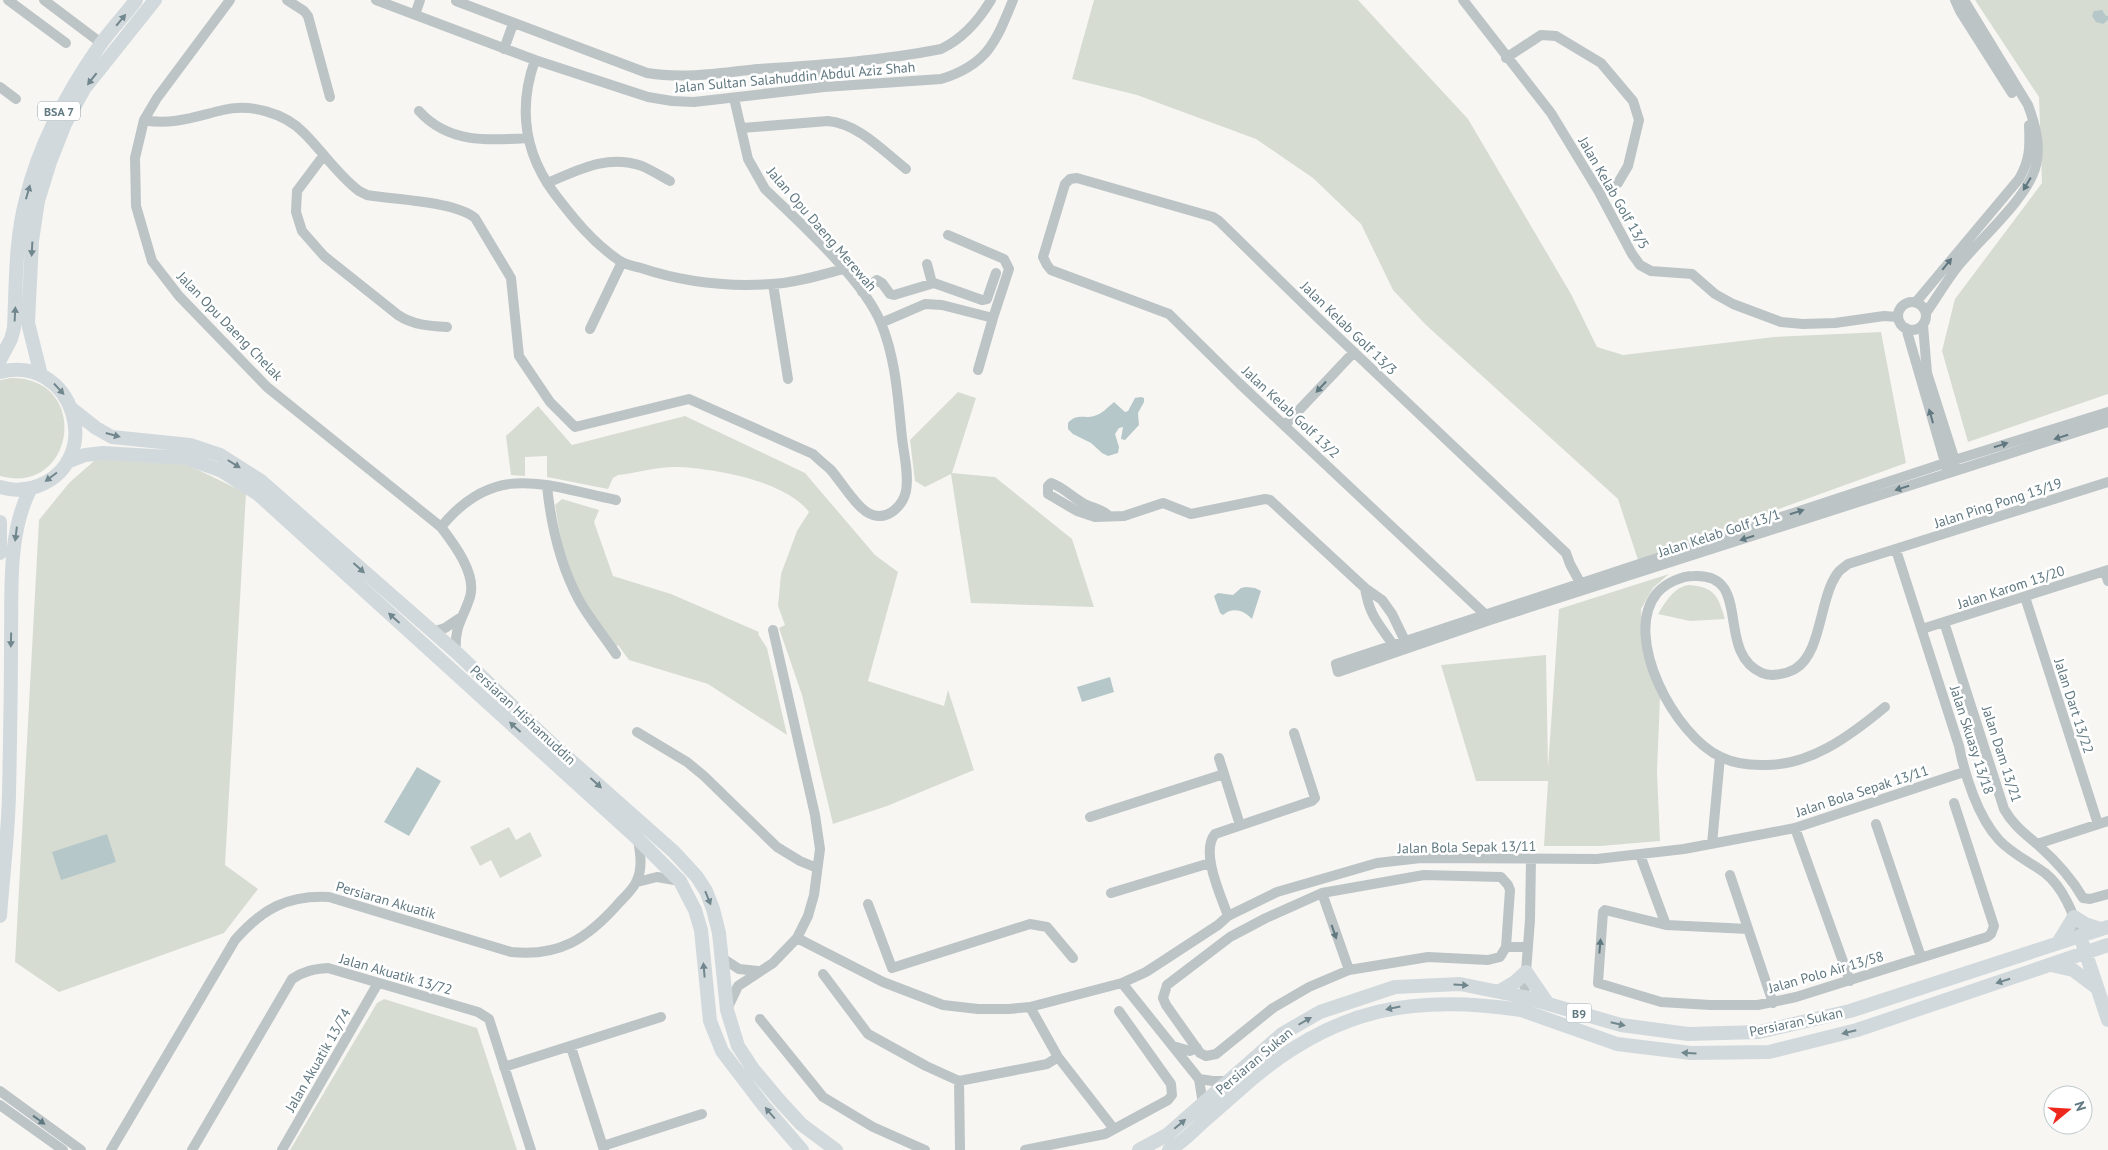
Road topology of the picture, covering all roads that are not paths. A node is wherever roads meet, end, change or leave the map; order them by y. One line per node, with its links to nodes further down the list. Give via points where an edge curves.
1 (8, 0): 17 (street)
2 (44, 0): 18 (street)
3 (136, 0): 18 (main road, BSA 7, one-way to 3)
4 (155, 0): 61 (main road, BSA 7, one-way to 61, via 84,89 65,124 38,201 32,242 28,322)
5 (230, 0): 29 (street, Jalan Opu Daeng Chelak)
6 (287, 0): 25 (street, via 308,16)
7 (376, 0): 15 (street, Jalan Sultan Salahuddin Abdul Aziz Shah)
8 (420, 0): 15 (street)
9 (990, 0): 22 (street, via 983,13 954,43 941,49)
10 (1013, 0): 24 (street, Jalan Sultan Salahuddin Abdul Aziz Shah, via 1001,31 986,54 972,67 941,79)
11 (1463, 0): 20 (street, Jalan Kelab Golf 13/5)
12 (1956, 0): 46 (street, one-way to 12, via 2019,179 2027,164 2030,147 2029,123 2022,108)
13 (1964, 0): 48 (street, one-way to 48, via 2028,105 2038,149 2033,174 2021,194 1959,266)
14 (456, 1): 16 (street)
15 (414, 15): 19 (street, Jalan Sultan Salahuddin Abdul Aziz Shah)
16 (513, 24): 19 (street); 22 (street, via 647,73 666,76)
17 (66, 43)
18 (101, 43): 58 (main road, BSA 7, one-way to 18, via 14,328 19,240 25,199 37,160 75,82)
19 (504, 49): 21 (street, Jalan Sultan Salahuddin Abdul Aziz Shah)
20 (1506, 58): 37 (street, Jalan Kelab Golf 13/5, via 1551,114); 37 (street, via 1541,35 1556,36 1601,64 1633,101 1639,120 1628,166 1618,183)
21 (535, 60): 26 (street, Jalan Sultan Salahuddin Abdul Aziz Shah, via 656,98 694,102); 31 (street, via 525,106)
22 (821, 65): 24 (street)
23 (0, 87): 27 (street)
24 (824, 87): 26 (street, Jalan Sultan Salahuddin Abdul Aziz Shah)
25 (330, 97)
26 (734, 98): 30 (street, Jalan Opu Daeng Merewah)
27 (16, 99)
28 (419, 111): 31 (street, via 442,131 458,136 478,140)
29 (144, 120): 32 (street, Jalan Opu Daeng Merewah, via 170,122 230,108 255,107 303,131); 76 (street, Jalan Opu Daeng Chelak, via 135,158 136,206 152,261 179,296 267,387)
30 (742, 128): 33 (street, via 840,122 852,127); 41 (street, Jalan Opu Daeng Merewah, via 748,159 765,189)
31 (527, 138): 36 (street)
32 (324, 156): 52 (street, Jalan Opu Daeng Merewah, via 353,186 367,195 455,207 475,218 511,278 519,356 550,402 575,427 689,400 813,454 866,512 876,516 897,509 906,489 893,364); 54 (street, via 297,191 296,212 302,231 324,256 407,321)
33 (906, 169)
34 (1070, 179): 57 (street, Jalan Kelab Golf 13/3, via 1077,178 1213,217); 66 (street, Jalan Kelab Golf 13/2, via 1065,184 1043,257 1051,270 1169,314)
35 (670, 181): 36 (street, via 642,167 616,161 596,164)
36 (547, 183): 39 (street, via 588,234)
37 (1599, 192): 49 (street, Jalan Kelab Golf 13/5, via 1632,254 1640,265 1651,271 1692,274 1715,294 1733,304 1781,322 1835,323)
38 (948, 235): 51 (street, via 1004,259 1009,269)
39 (622, 262): 44 (street, via 698,282); 56 (street)
40 (927, 264): 43 (street)
41 (843, 269): 44 (street); 45 (street, Jalan Opu Daeng Merewah)
42 (996, 273): 43 (street, via 991,291 982,300)
43 (932, 283): 45 (street, via 894,295 877,280)
44 (773, 284): 62 (street)
45 (862, 292): 52 (street, Jalan Opu Daeng Merewah)
46 (1916, 302): 47 (street); 48 (street)
47 (1903, 304): 49 (street, Jalan Kelab Golf 13/5); 50 (street)
48 (1926, 313): 53 (street)
49 (1884, 316): 50 (street, Jalan Kelab Golf 13/5)
50 (1898, 317): 55 (street)
51 (993, 318): 52 (street, via 925,304); 59 (street)
52 (881, 323)
53 (1923, 325): 55 (street, via 1915,330); 68 (street, via 1927,373)
54 (447, 327)
55 (1906, 328): 68 (street, one-way to 55)
56 (590, 329)
57 (1354, 352): 66 (street, one-way to 66); 80 (street, Jalan Kelab Golf 13/3, via 1566,553)
58 (0, 360)
59 (978, 370)
60 (0, 372): 61 (main road, via 25,370)
61 (41, 375): 63 (main road, one-way to 63, via 65,395)
62 (788, 379)
63 (72, 409): 67 (main road, via 75,441); 88 (main road, Persiaran Hishamuddin, one-way to 88, via 112,437 190,445 220,455 262,481)
64 (2108, 412): 68 (street, one-way to 64)
65 (2108, 422): 68 (street, one-way to 68)
66 (1285, 425): 83 (street, Jalan Kelab Golf 13/2)
67 (68, 462): 72 (main road, one-way to 72, via 54,476); 107 (main road, Persiaran Hishamuddin, one-way to 67, via 258,494 222,471 186,458 103,453 85,454)
68 (1951, 467): 80 (street)
69 (2108, 482): 77 (street, Jalan Ping Pong 13/19)
70 (547, 486): 73 (street); 76 (street, via 518,482 493,487 470,498); 92 (street, via 550,514 564,567 579,601)
71 (0, 488): 72 (main road)
72 (31, 488): 123 (main road, one-way to 123, via 22,506 15,542 9,798)
73 (616, 500)
74 (1109, 516): 74 (street, via 1095,517 1077,511 1048,494 1048,486 1052,483 1057,485); 81 (street, via 1124,516 1163,503 1191,514 1270,500)
75 (0, 522): 78 (main road)
76 (440, 527): 84 (street, Jalan Opu Daeng Chelak, via 466,566 470,595)
77 (1896, 550): 86 (street, Jalan Skuasy 13/18); 97 (street, Jalan Ping Pong 13/19, via 1848,564 1837,573 1813,644 1803,663 1783,673 1766,675 1753,669 1745,660 1740,653 1725,588 1715,580 1703,575 1690,576 1672,581 1657,593 1650,606 1646,639 1657,682 1666,703 1680,722 1700,743)
78 (0, 553)
79 (2107, 574): 82 (street, Jalan Karom 13/20)
80 (1583, 586): 83 (street)
81 (1365, 588): 89 (street, via 1382,600); 90 (street, via 1374,619)
82 (2025, 596): 85 (street, Jalan Karom 13/20); 103 (street, Jalan Dart 13/22)
83 (1489, 617): 89 (street)
84 (460, 618): 88 (street); 91 (street, Jalan Opu Daeng Chelak)
85 (1944, 622): 86 (street, Jalan Karom 13/20); 109 (street, Jalan Dam 13/21, via 2004,809 2016,828)
86 (1922, 629): 99 (street, Jalan Skuasy 13/18, via 1959,746)
87 (773, 630): 114 (street, via 815,815 820,849)
88 (432, 632): 91 (main road, Persiaran Hishamuddin)
89 (1407, 645): 90 (street)
90 (1395, 648): 93 (street)
91 (456, 652): 139 (main road, Persiaran Hishamuddin, one-way to 139, via 550,742 674,852 697,877 713,909)
92 (616, 654)
93 (1338, 672)
94 (1885, 707): 97 (street, via 1829,748 1786,763 1740,763)
95 (637, 732): 114 (street, via 698,771 777,847)
96 (1294, 733): 105 (street, via 1315,798)
97 (1720, 757): 108 (street)
98 (1220, 758): 100 (street)
99 (1964, 772): 106 (street, Jalan Bola Sepak 13/11); 125 (street, Jalan Skuasy 13/18, via 1989,826 2000,841 2046,874 2060,890)
100 (1224, 774): 102 (street); 105 (street)
101 (1954, 803): 138 (street, Jalan Polo Air 13/58, via 1994,926 1992,934 1987,937)
102 (1090, 816)
103 (2103, 823): 109 (street)
104 (1876, 824): 138 (street)
105 (1240, 826): 113 (street, via 1215,834 1210,840)
106 (1796, 828): 108 (street, Jalan Bola Sepak 13/11); 147 (street)
107 (638, 839): 117 (main road, Persiaran Hishamuddin); 118 (street, via 641,862)
108 (1712, 844): 110 (street, Jalan Bola Sepak 13/11)
109 (2037, 844): 121 (street, Jalan Dam 13/21, via 2067,873 2084,898)
110 (1640, 854): 112 (street, Jalan Bola Sepak 13/11, via 1597,859); 127 (street)
111 (1421, 858): 112 (street, Jalan Bola Sepak 13/11); 116 (street); 124 (street, Jalan Bola Sepak 13/11, via 1377,863 1330,876 1277,892)
112 (1531, 859): 136 (street)
113 (1210, 863): 119 (street); 124 (street)
114 (817, 868): 132 (street, via 808,916)
115 (1730, 875): 129 (street)
116 (1424, 876): 120 (street); 135 (street, via 1501,877 1510,890)
117 (680, 881): 118 (street, via 657,877); 185 (main road, Persiaran Hishamuddin, one-way to 117, via 722,1051 710,1021 701,930)
118 (637, 882): 177 (street, Persiaran Akuatik, via 591,930 554,951 536,954 511,952 329,898 301,898 281,903 252,920 234,940)
119 (1111, 893)
120 (1322, 893): 131 (street); 143 (street, one-way to 143)
121 (2108, 894)
122 (868, 904): 142 (street)
123 (0, 916)
124 (1228, 916): 126 (street, Jalan Bola Sepak 13/11)
125 (2074, 917): 128 (main road, via 2085,924); 130 (street, Jalan Skuasy 13/18); 133 (main road)
126 (1218, 925): 131 (street); 149 (street, Jalan Bola Sepak 13/11, via 1146,972)
127 (1666, 925): 129 (street); 154 (street, Jalan Polo Air 13/58, one-way to 127, via 1710,1005 1661,1002 1598,983 1603,912 1606,910)
128 (2104, 928): 130 (main road, Persiaran Sukan / B9)
129 (1748, 929): 154 (street)
130 (2081, 936): 133 (main road, Persiaran Sukan / B9); 137 (main road)
131 (1230, 937): 166 (street, via 1164,990 1166,1005)
132 (796, 938): 144 (street, via 773,963); 148 (street, Jalan Bola Sepak 13/11)
133 (2058, 943): 155 (main road, Persiaran Sukan / B9, one-way to 133, via 1621,1025 1688,1034 1759,1032 1850,1011)
134 (2108, 945): 137 (main road, Persiaran Sukan / B9)
135 (1506, 947): 136 (street); 143 (street, via 1500,957 1494,959 1428,956)
136 (1528, 947): 145 (street)
137 (2086, 952): 141 (main road, Persiaran Sukan / B9); 151 (main road)
138 (1921, 957): 147 (street, Jalan Polo Air 13/58)
139 (722, 958): 144 (street, via 739,969); 158 (main road, Persiaran Hishamuddin)
140 (1073, 958): 142 (street, via 1046,927 1030,924)
141 (2049, 965): 151 (main road, via 2073,970); 160 (main road, Persiaran Sukan / B9, one-way to 160, via 1856,1030 1769,1052 1691,1053 1617,1044)
142 (892, 968): 148 (street)
143 (1349, 970): 166 (street, via 1273,1008 1216,1054 1206,1056)
144 (758, 971): 158 (street, via 738,986)
145 (1526, 972): 152 (main road); 153 (street); 155 (main road)
146 (823, 974): 171 (street, via 868,1034)
147 (1850, 981): 154 (street, Jalan Polo Air 13/58)
148 (883, 982): 156 (street, Jalan Bola Sepak 13/11, via 943,1005 978,1009)
149 (1122, 982): 156 (street, Jalan Bola Sepak 13/11); 164 (street)
150 (378, 983): 168 (street, Jalan Akuatik 13/72, via 484,1015 489,1019); 182 (street, Jalan Akuatik 13/72, via 328,968 312,969 292,979); 183 (street, Jalan Akuatik 13/74)
151 (2098, 989): 163 (main road)
152 (1500, 991): 153 (main road, Persiaran Sukan / B9); 170 (main road, Persiaran Sukan / B9, one-way to 152, via 1282,1034 1320,1012 1348,1002 1396,987 1460,984)
153 (1524, 997): 155 (main road, Persiaran Sukan / B9); 157 (main road); 160 (main road)
154 (1773, 1003)
155 (1548, 1004)
156 (1030, 1007): 167 (street)
157 (1505, 1008): 160 (main road, Persiaran Sukan / B9); 191 (main road, Persiaran Sukan / B9, one-way to 191, via 1464,1003 1401,1006 1365,1014 1324,1030 1276,1059)
158 (727, 1010): 186 (main road, Persiaran Hishamuddin, via 738,1046 753,1069 801,1124)
159 (1119, 1011): 176 (street, via 1173,1089 1168,1100)
160 (1538, 1016)
161 (661, 1017): 165 (street)
162 (760, 1019): 187 (street, via 823,1097 872,1127)
163 (2108, 1020)
164 (1173, 1046): 166 (street, via 1190,1051); 169 (street)
165 (571, 1047): 168 (street); 178 (street)
166 (1197, 1048)
167 (1058, 1057): 171 (street, via 1047,1064); 176 (street)
168 (504, 1067): 184 (street)
169 (1199, 1079): 170 (street); 173 (street)
170 (1228, 1081): 173 (main road, Persiaran Sukan / B9)
171 (959, 1082): 188 (street)
172 (0, 1091): 180 (street, one-way to 180)
173 (1204, 1104): 190 (main road, Persiaran Sukan / B9, one-way to 173, via 1167,1135)
174 (0, 1105): 179 (street)
175 (702, 1114): 178 (street)
176 (1114, 1129): 189 (street, via 1096,1136)
177 (113, 1148): 181 (street)
178 (603, 1148)
179 (63, 1150)
180 (81, 1150)
181 (101, 1150)
182 (192, 1150)
183 (282, 1150)
184 (531, 1150)
185 (802, 1150)
186 (836, 1150)
187 (925, 1150)
188 (960, 1150)
189 (1025, 1150)
190 (1139, 1150)
191 (1169, 1150)

